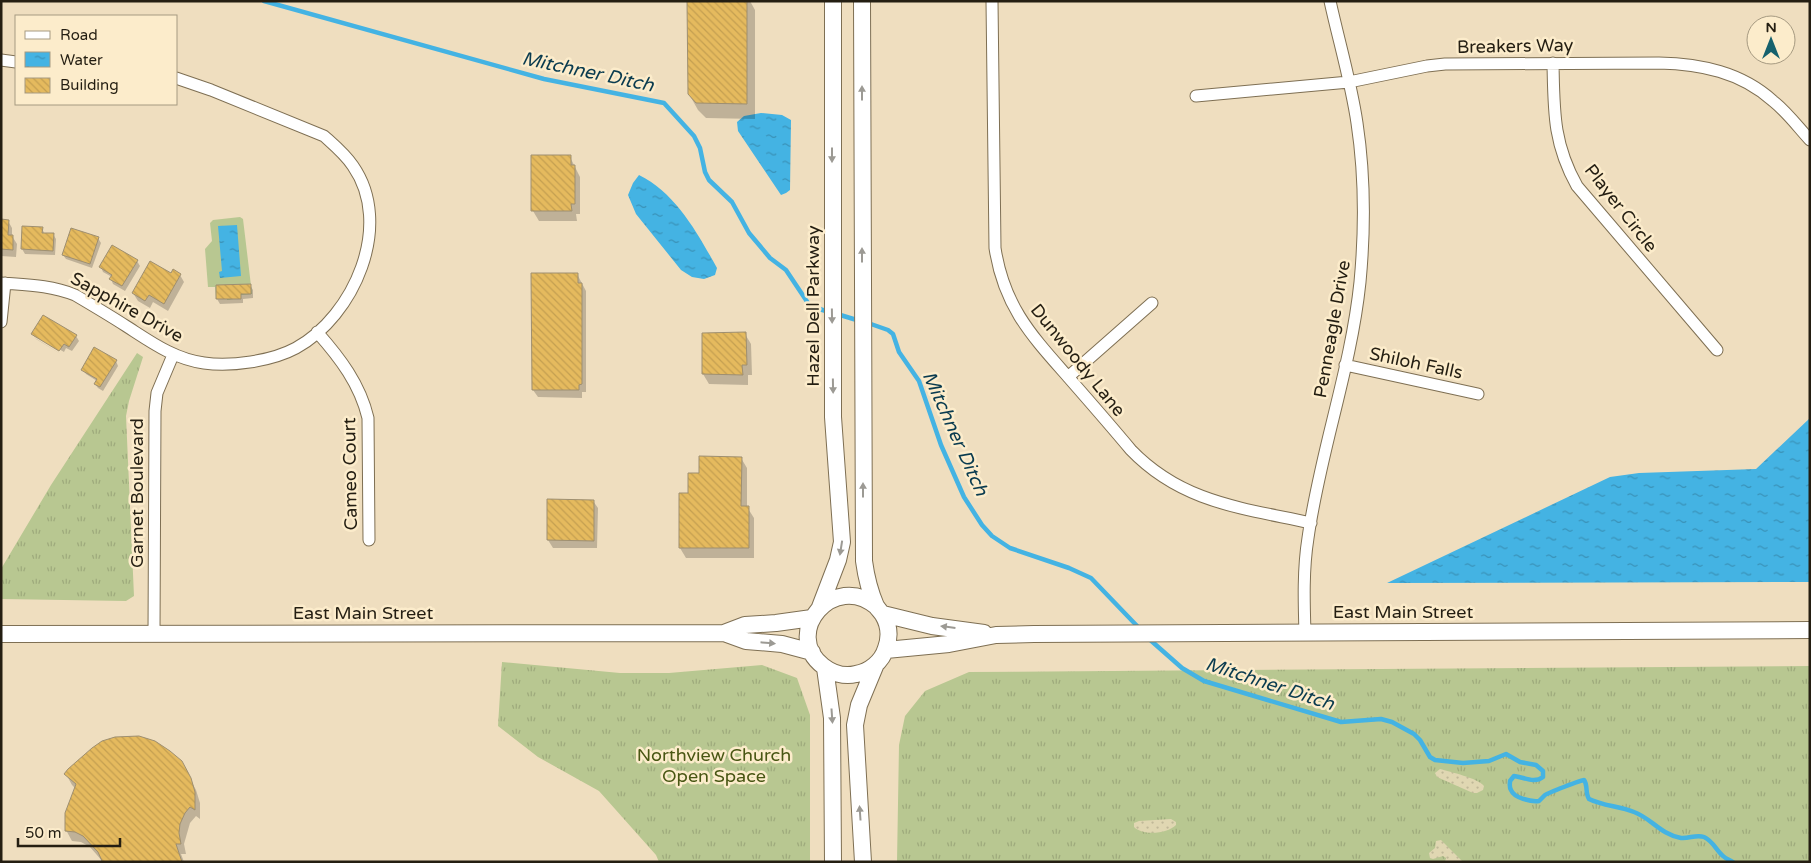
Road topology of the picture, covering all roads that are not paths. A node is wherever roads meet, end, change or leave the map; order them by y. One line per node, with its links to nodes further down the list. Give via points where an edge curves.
1 (832, 1): 24 (main road, Hazel Dell Parkway, one-way to 24, via 834,438 842,542)
2 (862, 1): 23 (main road, one-way to 2, via 864,562)
3 (992, 1): 19 (street, Dunwoody Lane, via 994,236 997,261 1018,316)
4 (1330, 1): 9 (street, Penneagle Drive)
5 (1, 60): 6 (street)
6 (15, 62)
7 (1553, 63): 9 (street, Breakers Way, via 1427,66); 11 (street, Breakers Way, via 1706,66 1756,88 1773,100); 16 (street, Player Circle, via 1556,133 1577,186)
8 (178, 79): 15 (street, Sapphire Drive, via 324,136 354,166 367,204 369,222 361,274 332,318)
9 (1349, 82): 10 (street, Breakers Way); 18 (street, Penneagle Drive, via 1359,138 1363,218 1360,283)
10 (1196, 96)
11 (1810, 140)
12 (3, 283): 14 (street); 17 (street, Sapphire Drive, via 41,285 75,295)
13 (1152, 303): 19 (street)
14 (1, 322)
15 (317, 332): 17 (street, Sapphire Drive, via 296,348 268,359 211,363); 22 (street, Cameo Court, via 358,388 368,418)
16 (1717, 350)
17 (173, 355): 28 (street, Garnet Boulevard, via 157,393 155,411)
18 (1346, 366): 20 (street, Shiloh Falls); 21 (street, Penneagle Drive)
19 (1068, 377): 21 (street, Dunwoody Lane, via 1139,458 1173,484 1213,501)
20 (1478, 394)
21 (1311, 523): 26 (street, Penneagle Drive, via 1307,546)
22 (369, 540)
23 (880, 611): 24 (main road, via 865,599 852,596 831,599); 30 (main road, East Main Street, one-way to 23, via 932,626); 31 (main road, via 888,632)
24 (816, 613): 29 (main road, East Main Street, via 776,623 745,625); 32 (main road, via 808,632)
25 (1810, 630): 26 (main road, East Main Street)
26 (1304, 633): 30 (main road, East Main Street)
27 (1, 634): 28 (main road, East Main Street)
28 (154, 634): 29 (main road, East Main Street)
29 (724, 634): 32 (main road, East Main Street, one-way to 32)
30 (996, 635): 31 (main road, East Main Street, via 949,644)
31 (886, 650): 33 (main road)
32 (812, 652): 34 (main road)
33 (876, 664): 34 (main road, via 863,672 848,675); 36 (main road, one-way to 33, via 855,725 858,705)
34 (826, 668): 35 (main road, one-way to 35, via 832,718)
35 (833, 862)
36 (863, 862)

